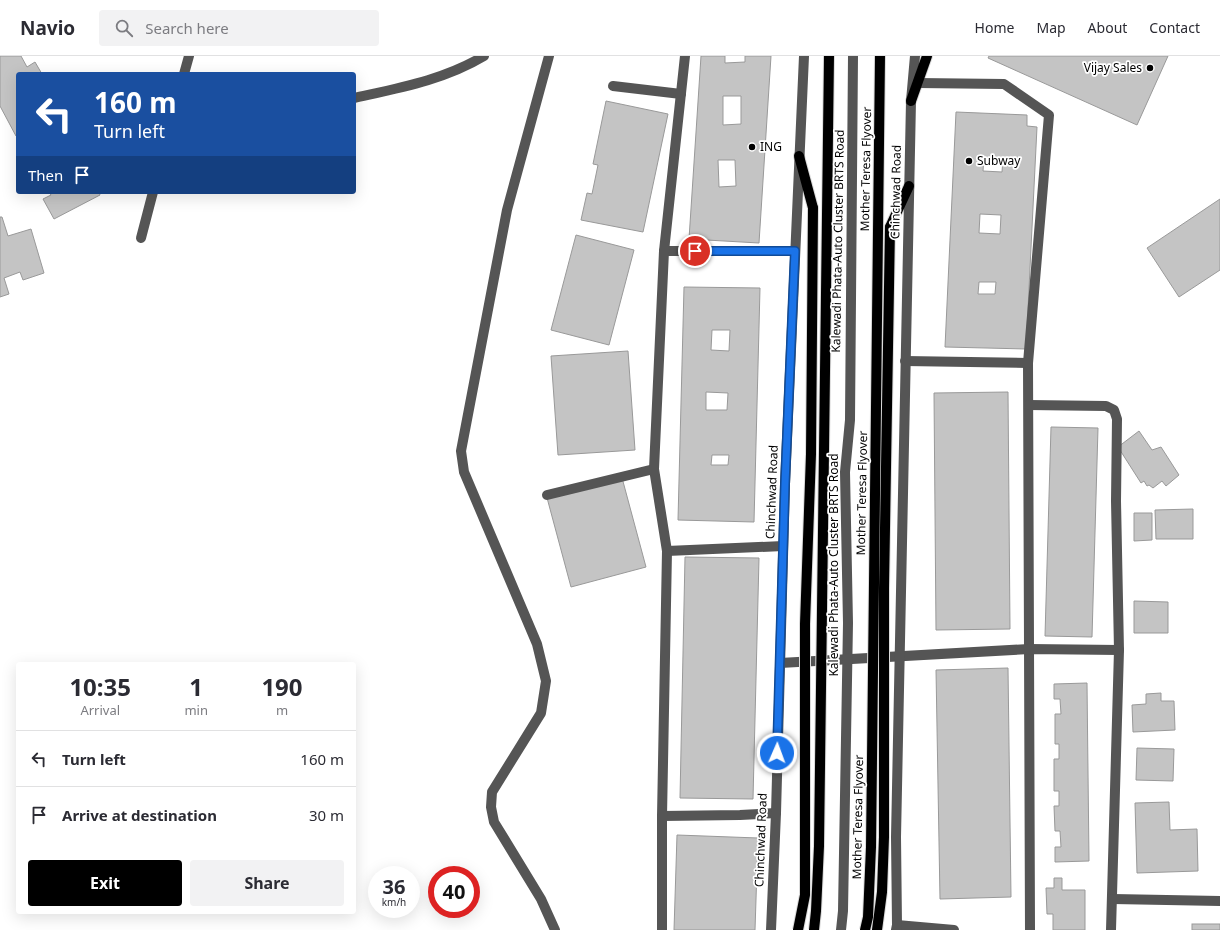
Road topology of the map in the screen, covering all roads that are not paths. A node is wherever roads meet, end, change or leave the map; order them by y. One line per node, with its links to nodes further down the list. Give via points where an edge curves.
1 (189, 56): 11 (street)
2 (484, 56): 15 (street, via 468,66 423,83)
3 (549, 56): 39 (street, via 507,210 461,451 464,472 537,644 546,681 541,714 492,792 490,807 494,822 541,899)
4 (685, 56): 14 (street)
5 (804, 56): 17 (street, Chinchwad Road)
6 (829, 56): 43 (main road, bridge, via 819,846)
7 (853, 56): 44 (street, Kalewadi Phata-Auto Cluster BRTS Road, bridge, via 850,420 845,472 848,623)
8 (880, 56): 45 (main road, Mother Teresa Flyover, bridge, via 871,847 868,917)
9 (915, 56): 16 (street, Chinchwad Road)
10 (927, 56): 12 (main road)
11 (185, 72)
12 (918, 83): 16 (main road); 24 (street, via 1004,84 1049,115)
13 (613, 86): 14 (street)
14 (681, 94): 21 (street)
15 (356, 98)
16 (911, 101): 18 (street, Chinchwad Road)
17 (799, 156): 22 (street, Chinchwad Road); 42 (main road, bridge, via 813,208 811,454 806,624 805,895)
18 (909, 186): 23 (street, Chinchwad Road); 46 (main road, bridge, via 890,227 884,588 884,837 882,892)
19 (152, 194): 20 (street)
20 (141, 238)
21 (664, 251): 22 (street); 26 (street)
22 (795, 251): 28 (street, Chinchwad Road)
23 (905, 361): 24 (street); 32 (street, Chinchwad Road)
24 (1028, 363): 25 (street)
25 (1029, 405): 30 (street); 31 (street, via 1106,406 1114,410 1117,419)
26 (654, 469): 27 (street); 29 (street)
27 (547, 495)
28 (783, 546): 29 (street); 33 (street, Chinchwad Road)
29 (667, 551): 35 (street)
30 (1029, 649): 31 (street); 32 (street); 48 (street)
31 (1119, 650): 36 (street)
32 (899, 655): 33 (street); 38 (street, Chinchwad Road)
33 (780, 663): 34 (street, Chinchwad Road)
34 (776, 813): 35 (street); 41 (street, Chinchwad Road)
35 (662, 816): 40 (street)
36 (1113, 899): 37 (street); 49 (street)
37 (1220, 901)
38 (897, 928): 47 (street)
39 (555, 930)
40 (662, 930)
41 (770, 930)
42 (798, 930)
43 (814, 930)
44 (841, 930)
45 (865, 930)
46 (877, 930)
47 (954, 930)
48 (1030, 930)
49 (1111, 930)

